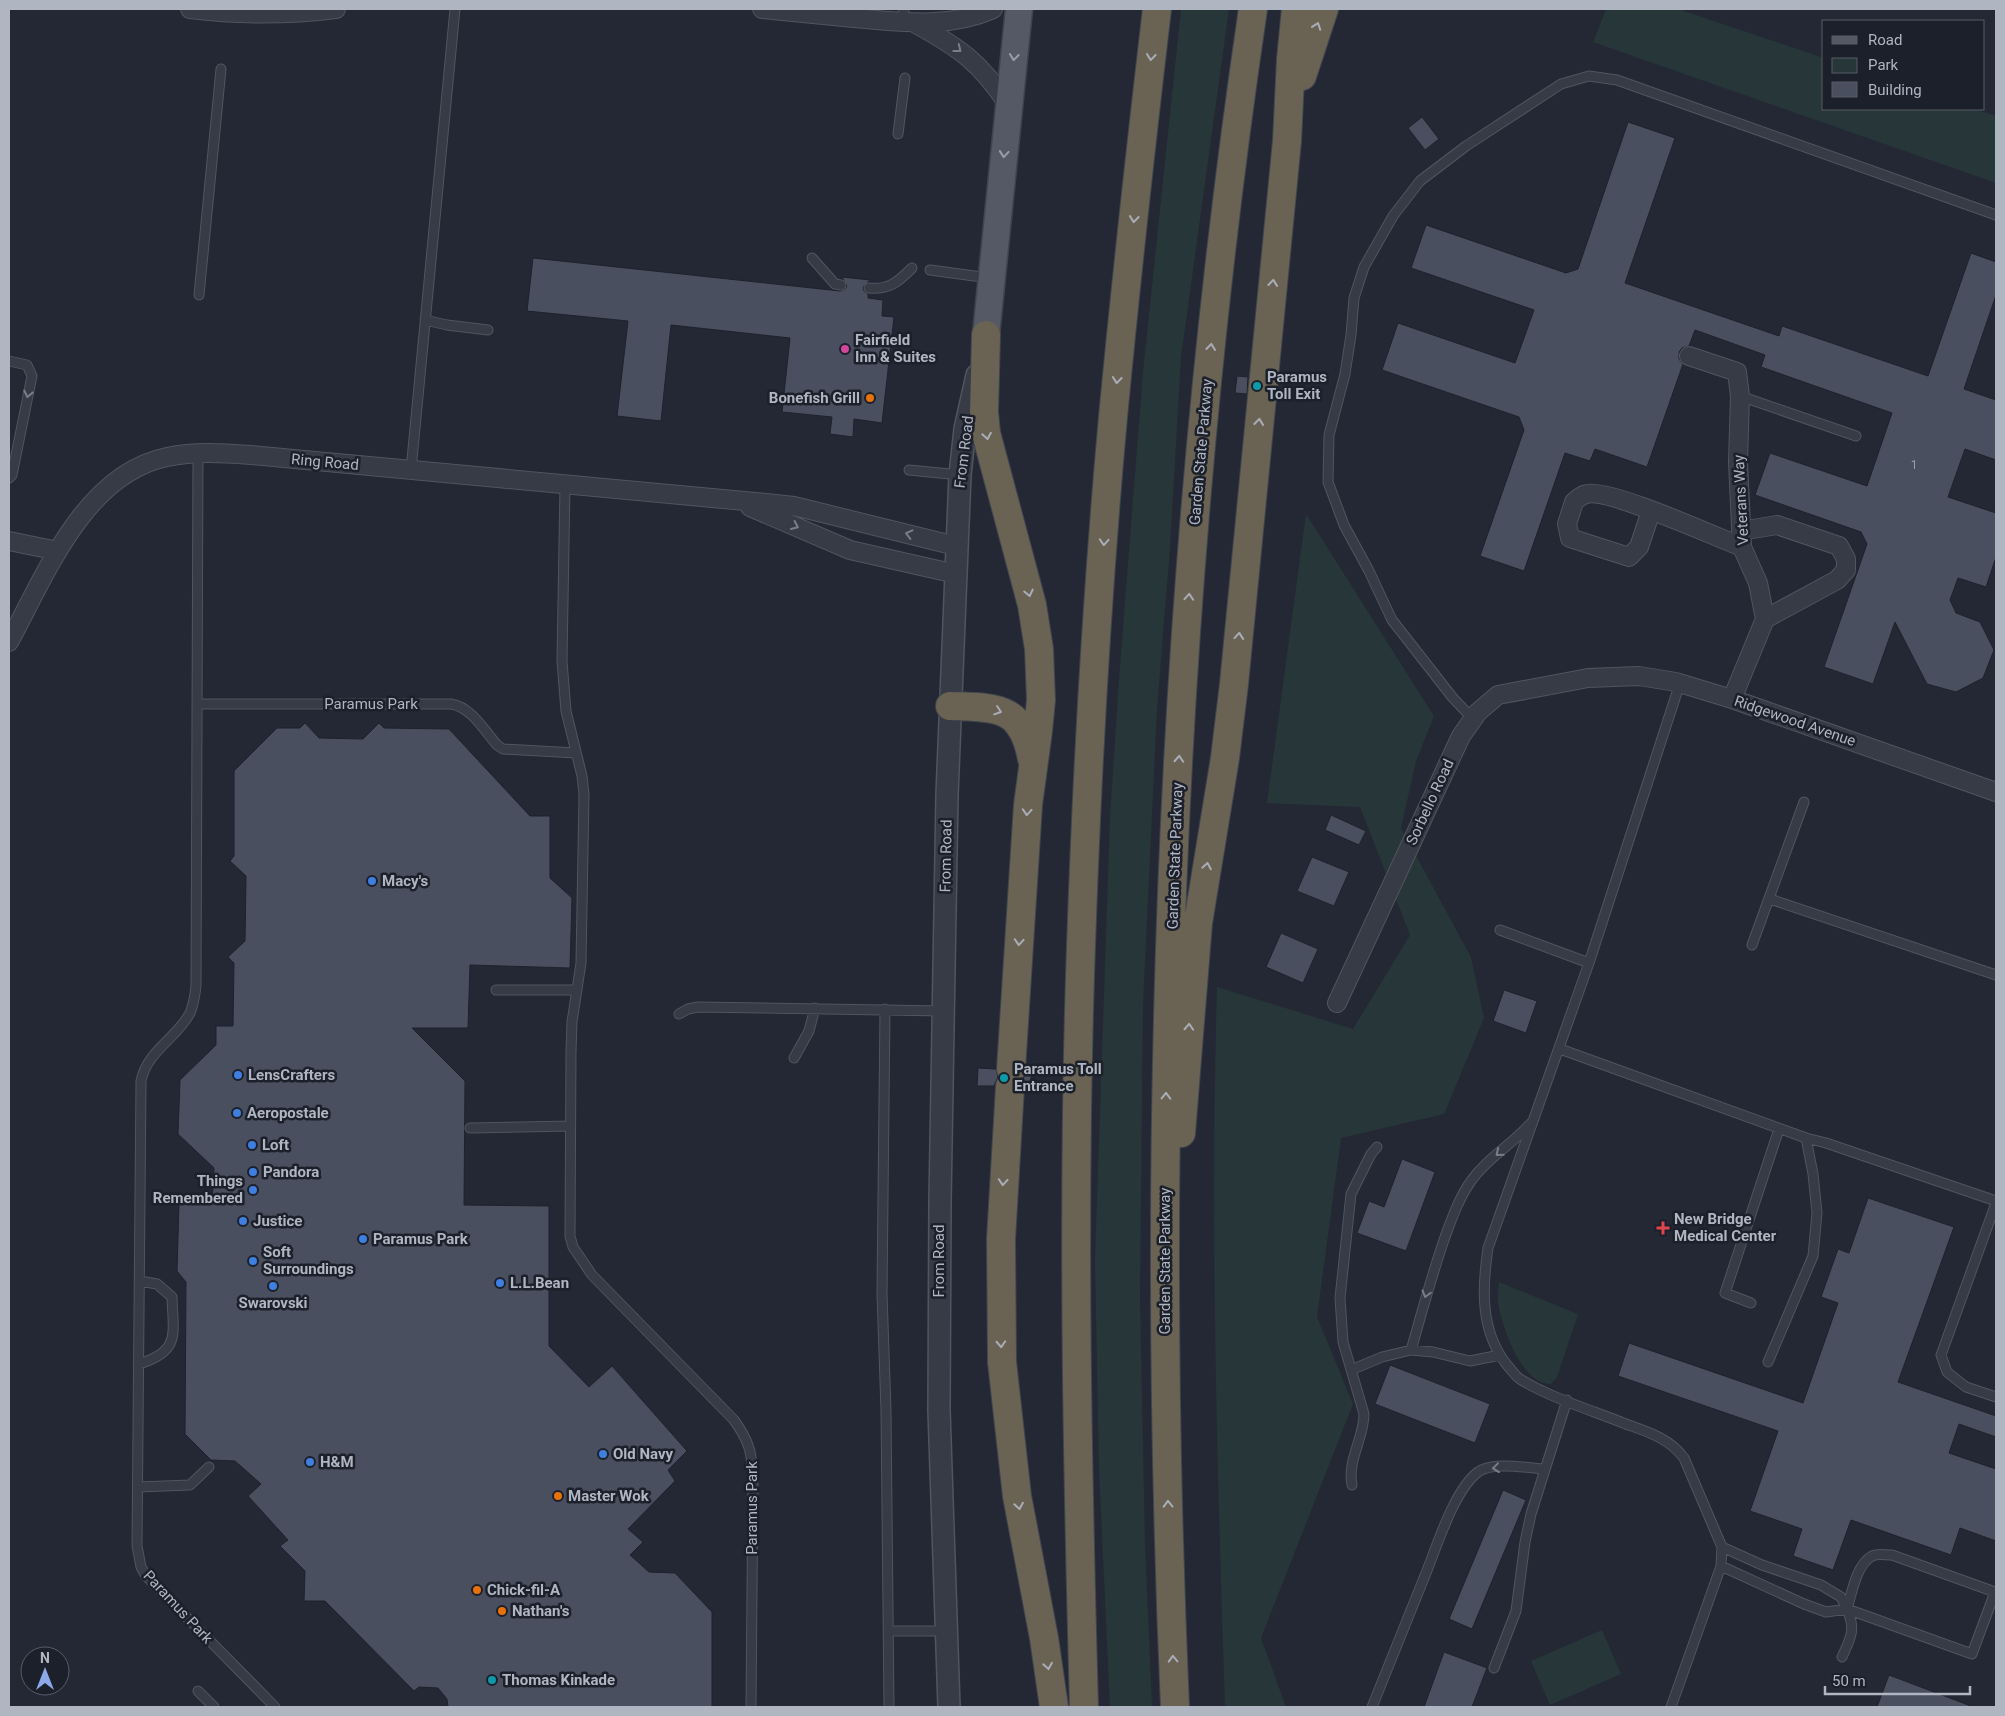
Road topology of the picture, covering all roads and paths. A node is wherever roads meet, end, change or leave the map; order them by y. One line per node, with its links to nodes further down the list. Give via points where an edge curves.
1 (190, 9): 2 (street, via 262,14)
2 (336, 9)
3 (455, 9): 25 (lane)
4 (762, 9): 11 (street)
5 (993, 9): 11 (street, via 960,19)
6 (1019, 9): 14 (main road, From Road, one-way to 14)
7 (1157, 9): 106 (highway, one-way to 106, via 1113,417 1091,734 1081,944 1076,1367)
8 (1253, 9): 79 (highway, Garden State Parkway, one-way to 8, via 1166,1095 1185,661 1210,357)
9 (1296, 9): 16 (highway)
10 (1324, 9): 16 (highway, one-way to 10, via 1306,61)
11 (908, 19): 14 (street, one-way to 14, via 964,53 986,74)
12 (220, 70): 24 (lane)
13 (905, 78): 15 (lane)
14 (1008, 106): 21 (main road, From Road, one-way to 21)
15 (898, 134)
16 (1287, 141): 79 (highway, one-way to 16, via 1187,1079 1194,960 1234,684)
17 (1996, 215): 52 (lane, via 1617,80 1589,76 1561,84 1466,146 1420,181 1393,216 1364,267 1354,298 1345,374 1329,435 1328,482 1344,525 1392,620)
18 (812, 258): 22 (lane, via 835,284)
19 (912, 268): 23 (lane, via 900,281 882,289)
20 (930, 270): 21 (lane)
21 (992, 278): 27 (main road, From Road)
22 (841, 285)
23 (869, 288)
24 (199, 296)
25 (425, 320): 26 (lane); 33 (lane)
26 (488, 330)
27 (986, 335): 35 (street, From Road, via 965,429); 54 (highway, one-way to 54, via 986,433 1029,590 1040,649 1041,700)
28 (1689, 356): 30 (street, Veterans Way, via 1737,372)
29 (9, 361): 36 (lane, one-way to 36, via 27,365 32,376)
30 (1740, 396): 31 (lane); 40 (street, Veterans Way)
31 (1856, 436)
32 (198, 453): 33 (street, Ring Road); 43 (street, Ring Road, via 157,460 115,482 86,509); 50 (lane)
33 (411, 470): 37 (street, Ring Road)
34 (909, 470): 35 (lane)
35 (960, 475): 42 (street, From Road)
36 (9, 478)
37 (565, 485): 38 (street, Ring Road); 53 (lane, via 562,661 566,710)
38 (734, 501): 42 (street, Ring Road, one-way to 38, via 794,506); 44 (street, one-way to 44, via 850,550)
39 (1651, 511): 39 (street, via 1606,495 1587,494 1574,502 1567,524 1570,538 1629,557 1639,547); 40 (street)
40 (1741, 539): 45 (street, Veterans Way, via 1758,583); 45 (street, via 1777,525 1839,546 1846,559 1846,570 1838,580)
41 (9, 541): 43 (street)
42 (956, 546): 44 (street, From Road)
43 (58, 551): 46 (street, Ring Road)
44 (956, 574): 51 (street, From Road)
45 (1765, 619): 49 (street)
46 (9, 642)
47 (1588, 678): 48 (street, Ridgewood Avenue, via 1639,676); 52 (street, Sorbello Road, via 1498,695)
48 (1680, 683): 49 (street, Ridgewood Avenue); 60 (lane)
49 (1732, 699): 55 (street, Ridgewood Avenue)
50 (197, 704): 53 (lane, Paramus Park, via 460,705 503,749); 78 (lane, Paramus Park, via 196,986 187,1018 143,1070)
51 (950, 706): 54 (highway, one-way to 54, via 1000,710 1013,717 1026,734); 67 (street, From Road)
52 (1473, 719): 64 (street, Sorbello Road, via 1461,736)
53 (576, 753): 63 (lane, Paramus Park, via 584,794 581,963)
54 (1033, 763): 105 (highway, one-way to 105, via 1000,1239 1002,1362 1017,1496)
55 (1996, 792)
56 (1804, 802): 57 (lane)
57 (1770, 899): 59 (lane); 61 (lane)
58 (1500, 930): 60 (lane)
59 (1752, 945)
60 (1590, 962): 69 (lane)
61 (1996, 975)
62 (496, 990): 63 (lane)
63 (576, 990): 72 (lane, Paramus Park, via 572,1022)
64 (1337, 1003)
65 (815, 1008): 66 (lane); 68 (lane, via 698,1007); 70 (lane, via 810,1031)
66 (885, 1009): 67 (lane); 95 (lane, via 882,1294)
67 (944, 1011): 96 (street, From Road, via 939,1410)
68 (679, 1014)
69 (1560, 1049): 71 (lane); 74 (lane)
70 (794, 1058)
71 (1534, 1119): 81 (lane, one-way to 81, via 1480,1170 1458,1204 1436,1261); 82 (lane, via 1488,1248 1483,1284 1485,1313)
72 (570, 1126): 73 (lane); 102 (lane, Paramus Park, via 569,1223 573,1247 592,1275 734,1420 750,1448)
73 (470, 1128)
74 (1779, 1129): 75 (lane); 80 (lane, via 1724,1292)
75 (1806, 1138): 77 (lane); 83 (lane, via 1817,1213 1813,1256)
76 (1376, 1148): 85 (lane, via 1351,1194 1340,1298 1343,1342)
77 (1996, 1202): 86 (lane, via 1941,1355 1947,1372 1966,1387)
78 (140, 1281): 84 (lane, Paramus Park); 84 (lane, via 157,1284 172,1297 174,1336 169,1348 156,1359)
79 (1164, 1302): 107 (highway, Garden State Parkway, one-way to 79)
80 (1751, 1303)
81 (1411, 1350): 82 (lane, via 1470,1361); 85 (lane, via 1382,1357)
82 (1500, 1355): 87 (lane, via 1518,1378)
83 (1768, 1362)
84 (140, 1364): 91 (lane, Paramus Park)
85 (1351, 1370): 90 (lane, via 1364,1414 1364,1426 1350,1475)
86 (1996, 1397)
87 (1567, 1400): 89 (lane); 92 (lane, via 1676,1446)
88 (209, 1467): 91 (lane, via 190,1486)
89 (1545, 1469): 98 (lane, via 1531,1514 1516,1611); 108 (lane, one-way to 108, via 1492,1468 1478,1471 1466,1484 1448,1518)
90 (1352, 1485)
91 (138, 1487): 101 (lane, Paramus Park, via 138,1556 146,1576)
92 (1722, 1548): 93 (lane); 94 (lane, via 1821,1585 1841,1597)
93 (1721, 1566): 94 (lane, via 1826,1612); 109 (lane)
94 (1847, 1609): 94 (lane, via 1972,1654 1995,1592 1880,1554 1872,1556 1860,1569); 97 (lane, via 1852,1621 1852,1634)
95 (889, 1631): 96 (lane); 103 (lane)
96 (946, 1631): 104 (street, From Road)
97 (1842, 1657)
98 (1494, 1668)
99 (198, 1691): 100 (lane)
100 (214, 1707)
101 (275, 1707)
102 (751, 1707)
103 (890, 1707)
104 (949, 1707)
105 (1054, 1707)
106 (1084, 1707)
107 (1175, 1707)
108 (1372, 1707)
109 (1671, 1707)

